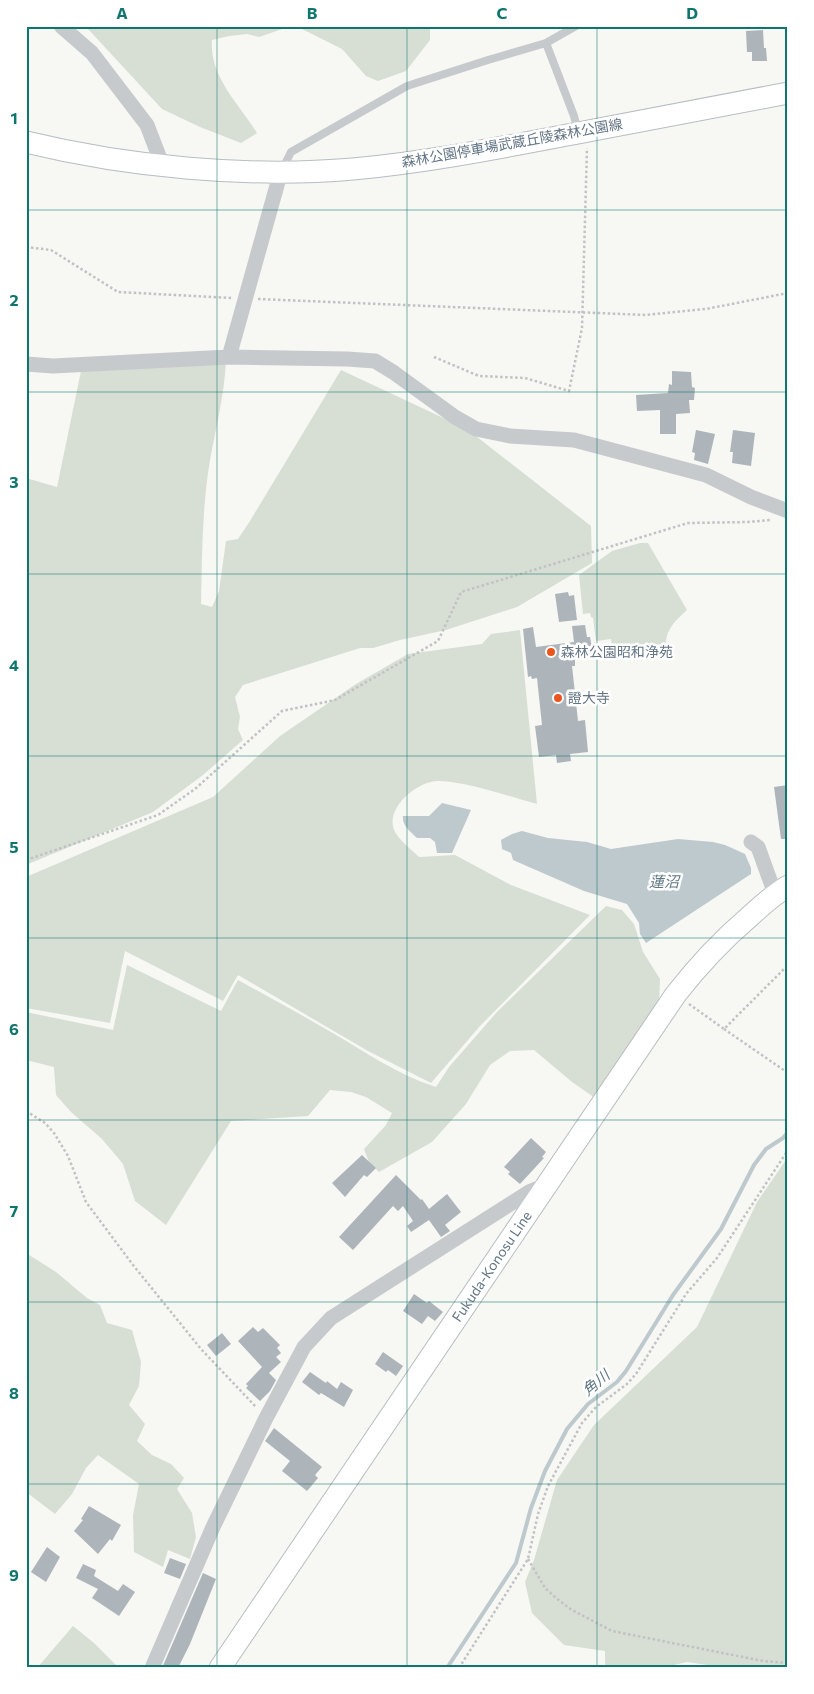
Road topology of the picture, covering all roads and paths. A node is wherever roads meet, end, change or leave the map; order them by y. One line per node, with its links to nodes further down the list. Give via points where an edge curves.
1 (62, 26): 7 (street, via 92,53 147,125)
2 (576, 26): 3 (lane)
3 (546, 43): 5 (lane); 8 (lane, via 407,86 291,152)
4 (788, 93): 5 (main road, 森林公園停車場武蔵丘陵森林公園線)
5 (583, 132): 8 (main road, 森林公園停車場武蔵丘陵森林公園線, via 480,152 363,167); 12 (path)
6 (26, 142): 7 (main road, 森林公園停車場武蔵丘陵森林公園線, via 70,152)
7 (162, 164): 8 (main road, 森林公園停車場武蔵丘陵森林公園線)
8 (281, 171): 11 (street)
9 (26, 247): 11 (path, via 51,250 118,292)
10 (788, 293): 12 (path, via 706,309 655,314)
11 (247, 298): 12 (path); 13 (street)
12 (583, 312): 14 (path, via 569,391 525,378 479,376)
13 (229, 357): 15 (street, via 53,366); 16 (street, via 375,361 476,429 510,436 574,440 706,475 751,498)
14 (434, 357)
15 (26, 364)
16 (788, 511)
17 (772, 520): 19 (path, via 688,523 461,592 438,641 335,700 282,711 195,789 158,815)
18 (751, 842): 20 (street, via 758,846)
19 (26, 860)
20 (781, 890): 22 (main road, Fukuda-Konosu Line, via 728,935)
21 (788, 965): 23 (path)
22 (676, 994): 23 (path); 27 (main road, Fukuda-Konosu Line)
23 (724, 1029): 24 (path)
24 (788, 1073)
25 (26, 1111): 28 (path, via 54,1133 68,1156 86,1202 133,1265 201,1349)
26 (788, 1150): 29 (path, via 717,1258 686,1294 636,1374 582,1423 548,1486)
27 (546, 1186): 28 (street, via 529,1192 331,1318 304,1346); 32 (main road, Fukuda-Konosu Line)
28 (266, 1418): 31 (street, via 213,1527)
29 (528, 1559): 30 (path, via 545,1588 556,1598 612,1631 763,1661); 33 (path)
30 (788, 1663)
31 (152, 1668)
32 (220, 1668)
33 (459, 1668)

